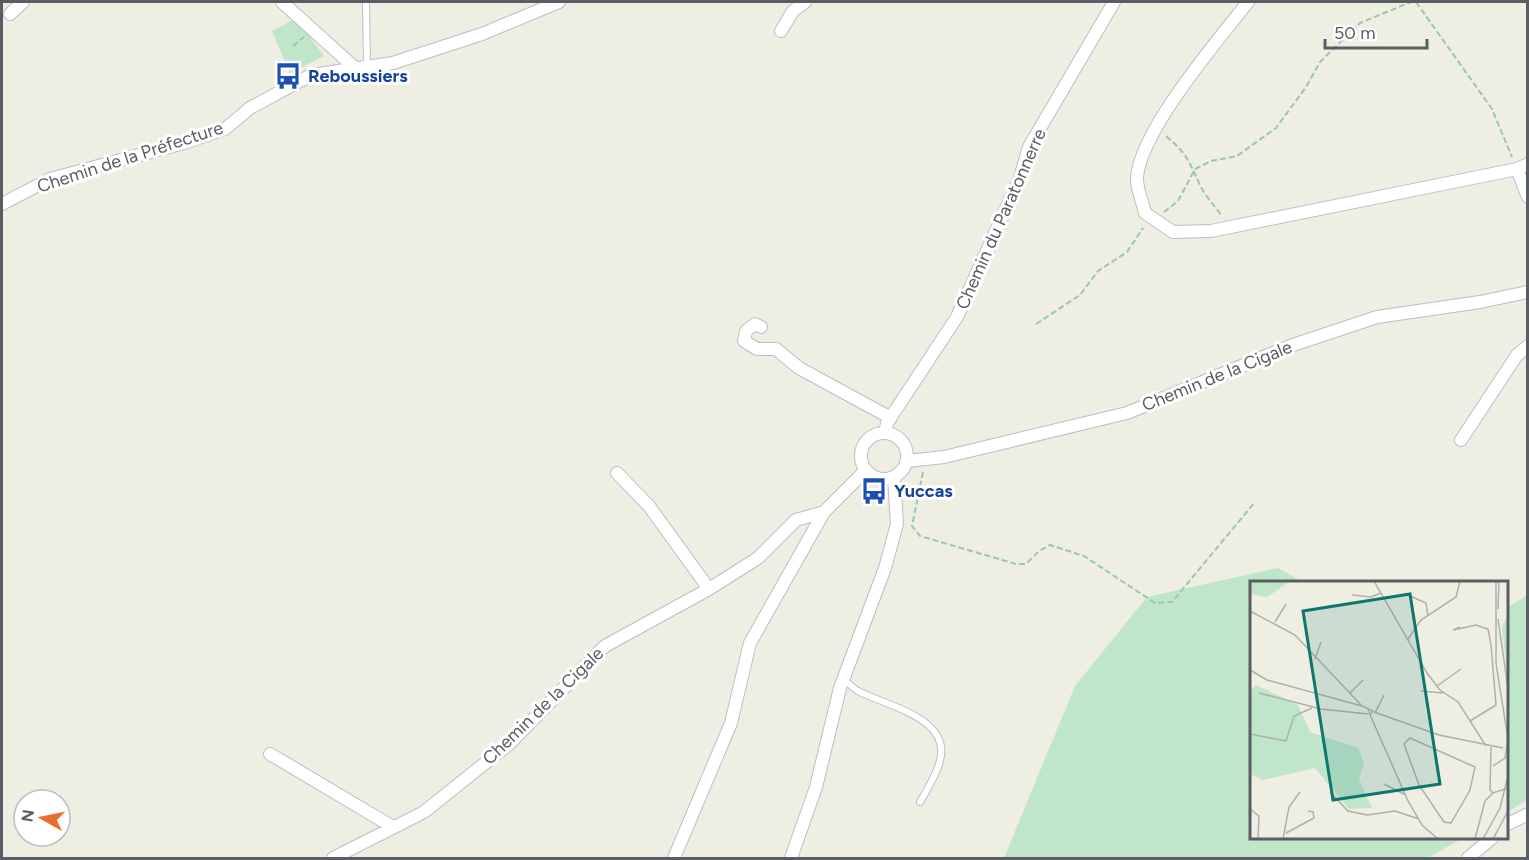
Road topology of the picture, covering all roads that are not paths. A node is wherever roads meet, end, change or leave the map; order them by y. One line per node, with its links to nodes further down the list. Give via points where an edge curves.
1 (23, 2): 8 (street)
2 (282, 2): 10 (street)
3 (366, 2): 10 (lane)
4 (559, 2): 10 (street, Chemin de la Préfecture, via 482,34 393,63)
5 (805, 2): 9 (street, via 793,11)
6 (1114, 2): 17 (street, Chemin du Paratonnerre, via 1029,147 1020,178 957,317)
7 (1248, 2): 11 (street, via 1184,84 1157,128 1136,178 1145,213 1173,232 1211,231)
8 (10, 14)
9 (781, 31)
10 (361, 68): 13 (street, Chemin de la Préfecture, via 311,75 250,108 225,129 184,144 50,179)
11 (1519, 164): 12 (street)
12 (1527, 197)
13 (2, 204)
14 (1527, 292): 20 (street, Chemin de la Cigale, via 1377,317 1290,346 1127,413 944,457)
15 (761, 327): 17 (street, via 755,324 746,331 744,340 757,349 776,349 799,368)
16 (1527, 346): 19 (street, via 1517,355)
17 (891, 418): 18 (street, Chemin du Paratonnerre)
18 (885, 433): 20 (street, via 900,439); 21 (street, via 874,435 861,450)
19 (1461, 440)
20 (907, 460): 23 (street)
21 (865, 471): 23 (street, via 884,480); 24 (street, Chemin de la Cigale)
22 (617, 473): 25 (street, via 649,506)
23 (894, 477): 26 (street, via 897,524 885,568)
24 (824, 512): 25 (street, Chemin de la Cigale, via 796,520 758,558); 34 (street, via 750,643 731,723)
25 (709, 589): 31 (street, Chemin de la Cigale, via 605,646 509,744 424,812)
26 (843, 678): 28 (lane, via 858,690 930,725 939,739 940,762); 35 (street, via 816,787)
27 (270, 754): 31 (street)
28 (920, 802)
29 (1527, 814): 30 (street)
30 (1508, 824)
31 (393, 827): 33 (street, Chemin de la Cigale)
32 (1489, 839): 36 (street)
33 (333, 858)
34 (674, 858)
35 (791, 858)
36 (1468, 858)

